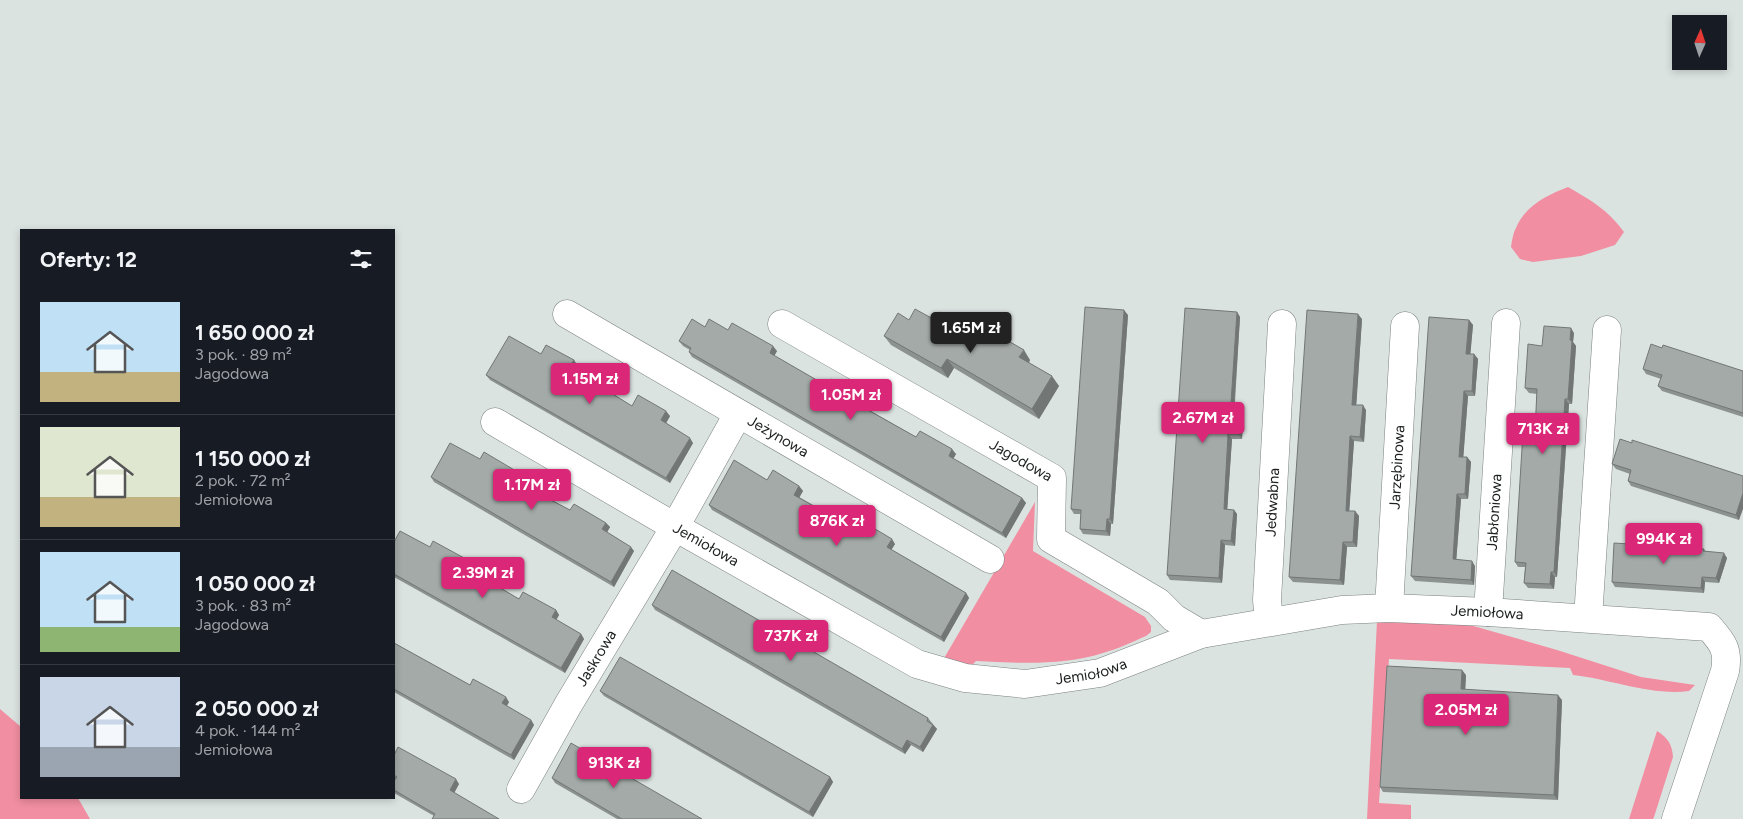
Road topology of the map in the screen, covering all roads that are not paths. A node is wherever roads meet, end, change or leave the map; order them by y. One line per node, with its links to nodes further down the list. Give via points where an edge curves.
1 (566, 314): 7 (street, Jeżynowa)
2 (1506, 323): 12 (street, Jabłoniowa)
3 (782, 324): 15 (street, Jagodowa, via 1052,478 1051,540 1158,602 1174,618)
4 (1282, 324): 14 (street, Jedwabna)
5 (1405, 326): 11 (street, Jarzębinowa)
6 (1607, 330): 13 (street)
7 (738, 414): 9 (street, Jaskrowa); 10 (street, Jeżynowa)
8 (495, 422): 9 (street, Jemiołowa)
9 (675, 527): 15 (street, Jemiołowa, via 917,664 965,678 1025,684 1100,673); 16 (street, Jaskrowa)
10 (990, 558)
11 (1389, 608): 12 (street, Jemiołowa); 14 (street, Jemiołowa, via 1342,610)
12 (1488, 612): 13 (street, Jemiołowa)
13 (1588, 618): 17 (street, Jemiołowa, via 1709,626 1721,640 1727,657 1725,671)
14 (1268, 621): 15 (street, Jemiołowa)
15 (1201, 634)
16 (521, 789)
17 (1676, 819)

